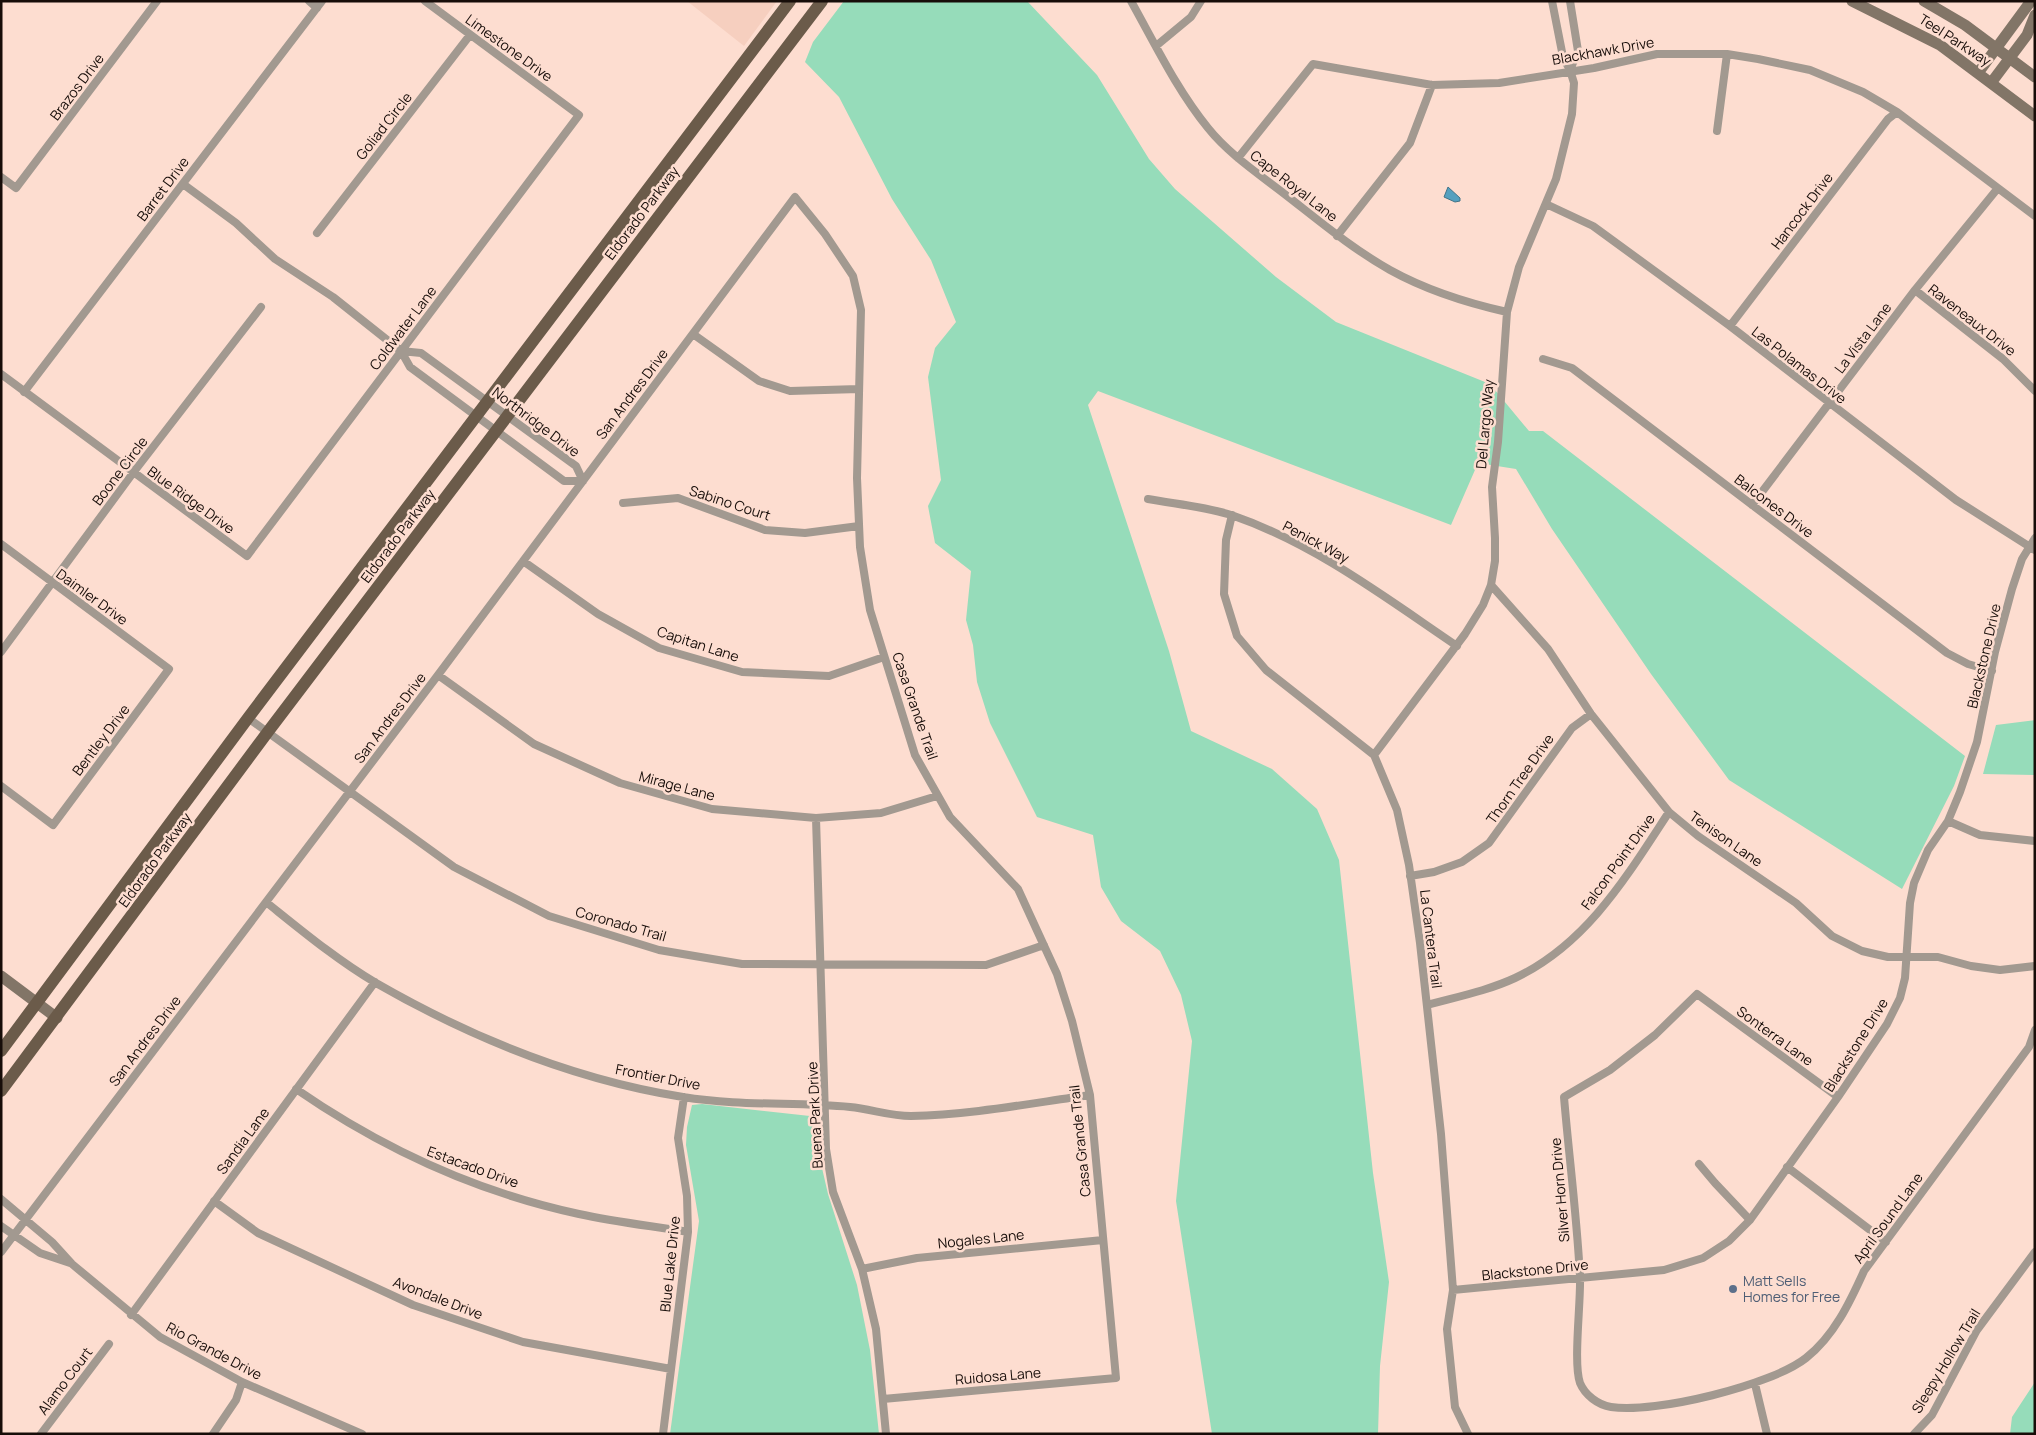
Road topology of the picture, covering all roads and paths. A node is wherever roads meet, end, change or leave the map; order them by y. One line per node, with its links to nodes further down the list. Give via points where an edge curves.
1 (158, 1): 30 (street, Brazos Drive, via 16,188)
2 (309, 1): 13 (street)
3 (425, 1): 15 (street, Limestone Drive)
4 (790, 1): 49 (main road, Eldorado Parkway)
5 (822, 1): 52 (main road, Eldorado Parkway)
6 (1131, 1): 16 (street, Cape Royal Lane)
7 (1201, 1): 16 (street, via 1191,17)
8 (1552, 1): 20 (street, Del Largo Way, via 1563,57)
9 (1570, 1): 20 (street, Del Largo Way, via 1578,50)
10 (1852, 1): 21 (main road, Teel Parkway, via 1924,35)
11 (1924, 1): 17 (main road, Teel Parkway)
12 (2031, 1): 17 (main road)
13 (319, 4): 31 (street, Barret Drive)
14 (2035, 16): 19 (main road, via 2027,35)
15 (470, 34): 26 (street, Limestone Drive); 36 (street, Goliad Circle)
16 (1156, 46): 29 (street, Cape Royal Lane, via 1197,113)
17 (1997, 48): 19 (main road, Teel Parkway); 21 (main road)
18 (1727, 54): 20 (street, Blackhawk Drive, via 1657,54); 25 (street, Blackhawk Drive, via 1810,70 1863,92); 28 (street)
19 (2010, 58): 22 (main road, Teel Parkway); 23 (main road)
20 (1570, 70): 24 (street, Blackhawk Drive, via 1499,83); 34 (street, Del Largo Way, via 1574,83 1572,114 1564,152)
21 (1978, 73): 23 (main road, Teel Parkway)
22 (2035, 77)
23 (1991, 82): 27 (main road, Teel Parkway)
24 (1432, 85): 29 (street, Blackhawk Drive, via 1313,64); 37 (street, via 1410,143)
25 (1897, 112): 32 (street, Blackhawk Drive); 41 (street, Hancock Drive, via 1888,119)
26 (579, 115): 43 (street, Coldwater Lane)
27 (2035, 116)
28 (1718, 131)
29 (1238, 158): 37 (street, Cape Royal Lane)
30 (1, 177)
31 (183, 184): 43 (street, Northridge Drive, via 236,223 275,259 333,298); 48 (street, Barret Drive)
32 (1998, 188): 35 (street, Blackhawk Drive); 38 (street, La Vista Lane)
33 (795, 197): 42 (street, San Andres Drive); 46 (street, Casa Grande Trail, via 853,276 861,310)
34 (1546, 204): 40 (street, Del Largo Way, via 1519,266); 41 (street, Las Polamas Drive, via 1593,226)
35 (2035, 216)
36 (317, 233)
37 (1337, 236): 40 (street, Cape Royal Lane, via 1399,274 1443,294)
38 (1915, 290): 47 (street, Raveneaux Drive, via 2003,359); 50 (street, La Vista Lane)
39 (261, 307): 54 (street, Boone Circle)
40 (1507, 312): 67 (street, Del Largo Way, via 1492,487 1495,562)
41 (1730, 326): 50 (street, Las Polamas Drive)
42 (693, 334): 46 (street, via 760,381 790,391); 55 (street, San Andres Drive)
43 (401, 351): 49 (street, Northridge Drive, via 421,353); 51 (street, Northridge Drive, via 410,367); 64 (street, Coldwater Lane)
44 (1543, 359): 58 (street, Balcones Drive, via 1572,368)
45 (1, 374): 48 (street, Blue Ridge Drive)
46 (859, 389): 60 (street, Casa Grande Trail)
47 (2035, 391)
48 (24, 392): 54 (street, Blue Ridge Drive)
49 (488, 401): 51 (main road, Eldorado Parkway); 52 (street, Northridge Drive)
50 (1829, 403): 58 (street, La Vista Lane); 63 (street, Las Polamas Drive, via 1956,500)
51 (476, 416): 53 (street, Northridge Drive); 75 (main road, Eldorado Parkway)
52 (508, 416): 53 (main road, Eldorado Parkway); 55 (street, Northridge Drive, via 576,466)
53 (496, 431): 55 (street, Northridge Drive, via 564,481); 76 (main road, Eldorado Parkway)
54 (133, 473): 64 (street, Blue Ridge Drive); 66 (street, Boone Circle)
55 (583, 481): 65 (street, San Andres Drive)
56 (1148, 499): 59 (street, Penick Way)
57 (623, 503): 60 (street, Sabino Court, via 678,498 764,530 805,533)
58 (1752, 505): 72 (street, Balcones Drive, via 1947,653)
59 (1232, 515): 68 (street, Penick Way, via 1339,566); 77 (street, La Cantera Trail, via 1226,540 1224,594 1237,636 1266,670)
60 (859, 526): 70 (street, Casa Grande Trail, via 870,610)
61 (2035, 538): 63 (street, Blackstone Drive)
62 (1, 544): 66 (street, Daimler Drive)
63 (2032, 548): 72 (street, Blackstone Drive, via 2022,559 2012,589)
64 (247, 556)
65 (523, 561): 70 (street, Capitan Lane, via 598,614 659,648 742,672 829,676); 73 (street, San Andres Drive)
66 (52, 584): 69 (street, Boone Circle); 71 (street, Daimler Drive)
67 (1491, 585): 68 (street, Del Largo Way, via 1483,605); 74 (street, Tenison Lane, via 1548,649)
68 (1457, 646): 77 (street, Del Largo Way)
69 (1, 652)
70 (884, 657): 80 (street, Casa Grande Trail, via 915,755)
71 (169, 669): 78 (street, Bentley Drive, via 53,825)
72 (1992, 671): 83 (street, Blackstone Drive, via 1977,742)
73 (438, 675): 79 (street, San Andres Drive); 82 (street, Mirage Lane, via 534,744 620,783 712,809)
74 (1591, 714): 81 (street, Tenison Lane); 85 (street, Thorn Tree Drive, via 1566,736 1489,843 1462,862)
75 (248, 718): 76 (street, Coronado Trail); 94 (main road, Eldorado Parkway)
76 (267, 733): 79 (street, Coronado Trail); 96 (main road, Eldorado Parkway)
77 (1374, 755): 85 (street, La Cantera Trail, via 1397,810)
78 (1, 786)
79 (349, 793): 86 (street, San Andres Drive); 89 (street, Coronado Trail, via 454,867 549,916 659,950 742,964)
80 (937, 796): 82 (street, Mirage Lane, via 881,813); 87 (street, Casa Grande Trail, via 950,818 1018,889)
81 (1669, 812): 88 (street, Tenison Lane, via 1698,836 1796,903 1832,936 1862,951 1888,957); 95 (street, Falcon Point Drive, via 1619,887 1576,937 1516,978)
82 (816, 818): 89 (street, Buena Park Drive)
83 (1948, 821): 84 (street, via 1980,835); 88 (street, Blackstone Drive, via 1928,850 1914,884)
84 (2035, 841)
85 (1410, 876): 95 (street, La Cantera Trail)
86 (266, 902): 92 (street, Frontier Drive, via 316,942); 110 (street, San Andres Drive)
87 (1044, 945): 89 (street, Coronado Trail, via 986,965); 102 (street, Casa Grande Trail, via 1072,1021)
88 (1907, 956): 90 (street, Tenison Lane, via 1938,957 2000,970); 104 (street, Blackstone Drive, via 1900,998 1887,1024)
89 (820, 963): 105 (street, Buena Park Drive)
90 (2035, 966)
91 (1, 976): 94 (main road)
92 (375, 982): 100 (street, Sandia Lane); 103 (street, Frontier Drive, via 459,1026 540,1060 623,1084)
93 (1697, 994): 104 (street, Sonterra Lane); 121 (street, Silver Horn Drive, via 1654,1035 1610,1070 1564,1096)
94 (37, 1004): 96 (main road); 99 (main road, Eldorado Parkway)
95 (1427, 1005): 122 (street, La Cantera Trail)
96 (56, 1018): 101 (main road, Eldorado Parkway)
97 (2035, 1030): 98 (street, April Sound Lane)
98 (2032, 1049): 116 (street, April Sound Lane)
99 (1, 1051)
100 (296, 1089): 109 (street, Sandia Lane); 113 (street, Estacado Drive, via 342,1121 410,1158 488,1189 579,1214)
101 (1, 1091)
102 (1090, 1096): 105 (street, Frontier Drive, via 910,1116 850,1107); 115 (street, Casa Grande Trail)
103 (684, 1097): 105 (street, Frontier Drive); 113 (street, Blue Lake Drive, via 678,1138 687,1196)
104 (1838, 1097): 107 (street, Blackstone Drive)
105 (826, 1107): 120 (street, Buena Park Drive, via 826,1149 833,1192)
106 (1700, 1164): 111 (street)
107 (1788, 1167): 111 (street, Blackstone Drive); 116 (street)
108 (1, 1199): 110 (street, Rio Grande Drive)
109 (214, 1201): 123 (street, Sandia Lane); 125 (street, Avondale Drive, via 258,1233 413,1305 523,1342)
110 (26, 1219): 114 (street, San Andres Drive); 119 (street, Rio Grande Drive)
111 (1750, 1220): 121 (street, Blackstone Drive, via 1703,1258 1664,1270)
112 (1, 1226): 114 (street, Rio Grande Drive)
113 (688, 1232): 125 (street, Blue Lake Drive)
114 (14, 1235): 117 (street, San Andres Drive); 119 (street, Rio Grande Drive, via 40,1253)
115 (1103, 1240): 120 (street, Nogales Lane, via 917,1258); 126 (street, Casa Grande Trail)
116 (1886, 1242): 128 (street, April Sound Lane, via 1864,1270 1853,1296 1827,1338 1806,1359)
117 (1, 1252)
118 (2035, 1252): 138 (street, Sleepy Hollow Trail, via 1977,1330 1932,1415)
119 (72, 1264): 123 (street, Rio Grande Drive)
120 (862, 1269): 130 (street, Buena Park Drive, via 876,1329)
121 (1580, 1277): 122 (street, Blackstone Drive); 129 (street, Silver Horn Drive, via 1578,1359 1580,1382)
122 (1453, 1290): 136 (street, La Cantera Trail, via 1447,1329 1455,1407)
123 (131, 1315): 127 (street, Rio Grande Drive, via 160,1337)
124 (109, 1344): 131 (street, Alamo Court)
125 (671, 1369): 134 (street, Blue Lake Drive)
126 (1116, 1378): 130 (street, Ruidosa Lane)
127 (242, 1382): 132 (street, via 236,1400); 133 (street, Rio Grande Drive)
128 (1755, 1384): 129 (street, April Sound Lane, via 1643,1408 1610,1407); 137 (street)
129 (1590, 1397)
130 (883, 1399): 135 (street, Buena Park Drive)
131 (41, 1434)
132 (213, 1434)
133 (362, 1434)
134 (663, 1434)
135 (886, 1434)
136 (1468, 1434)
137 (1767, 1434)
138 (1914, 1434)

